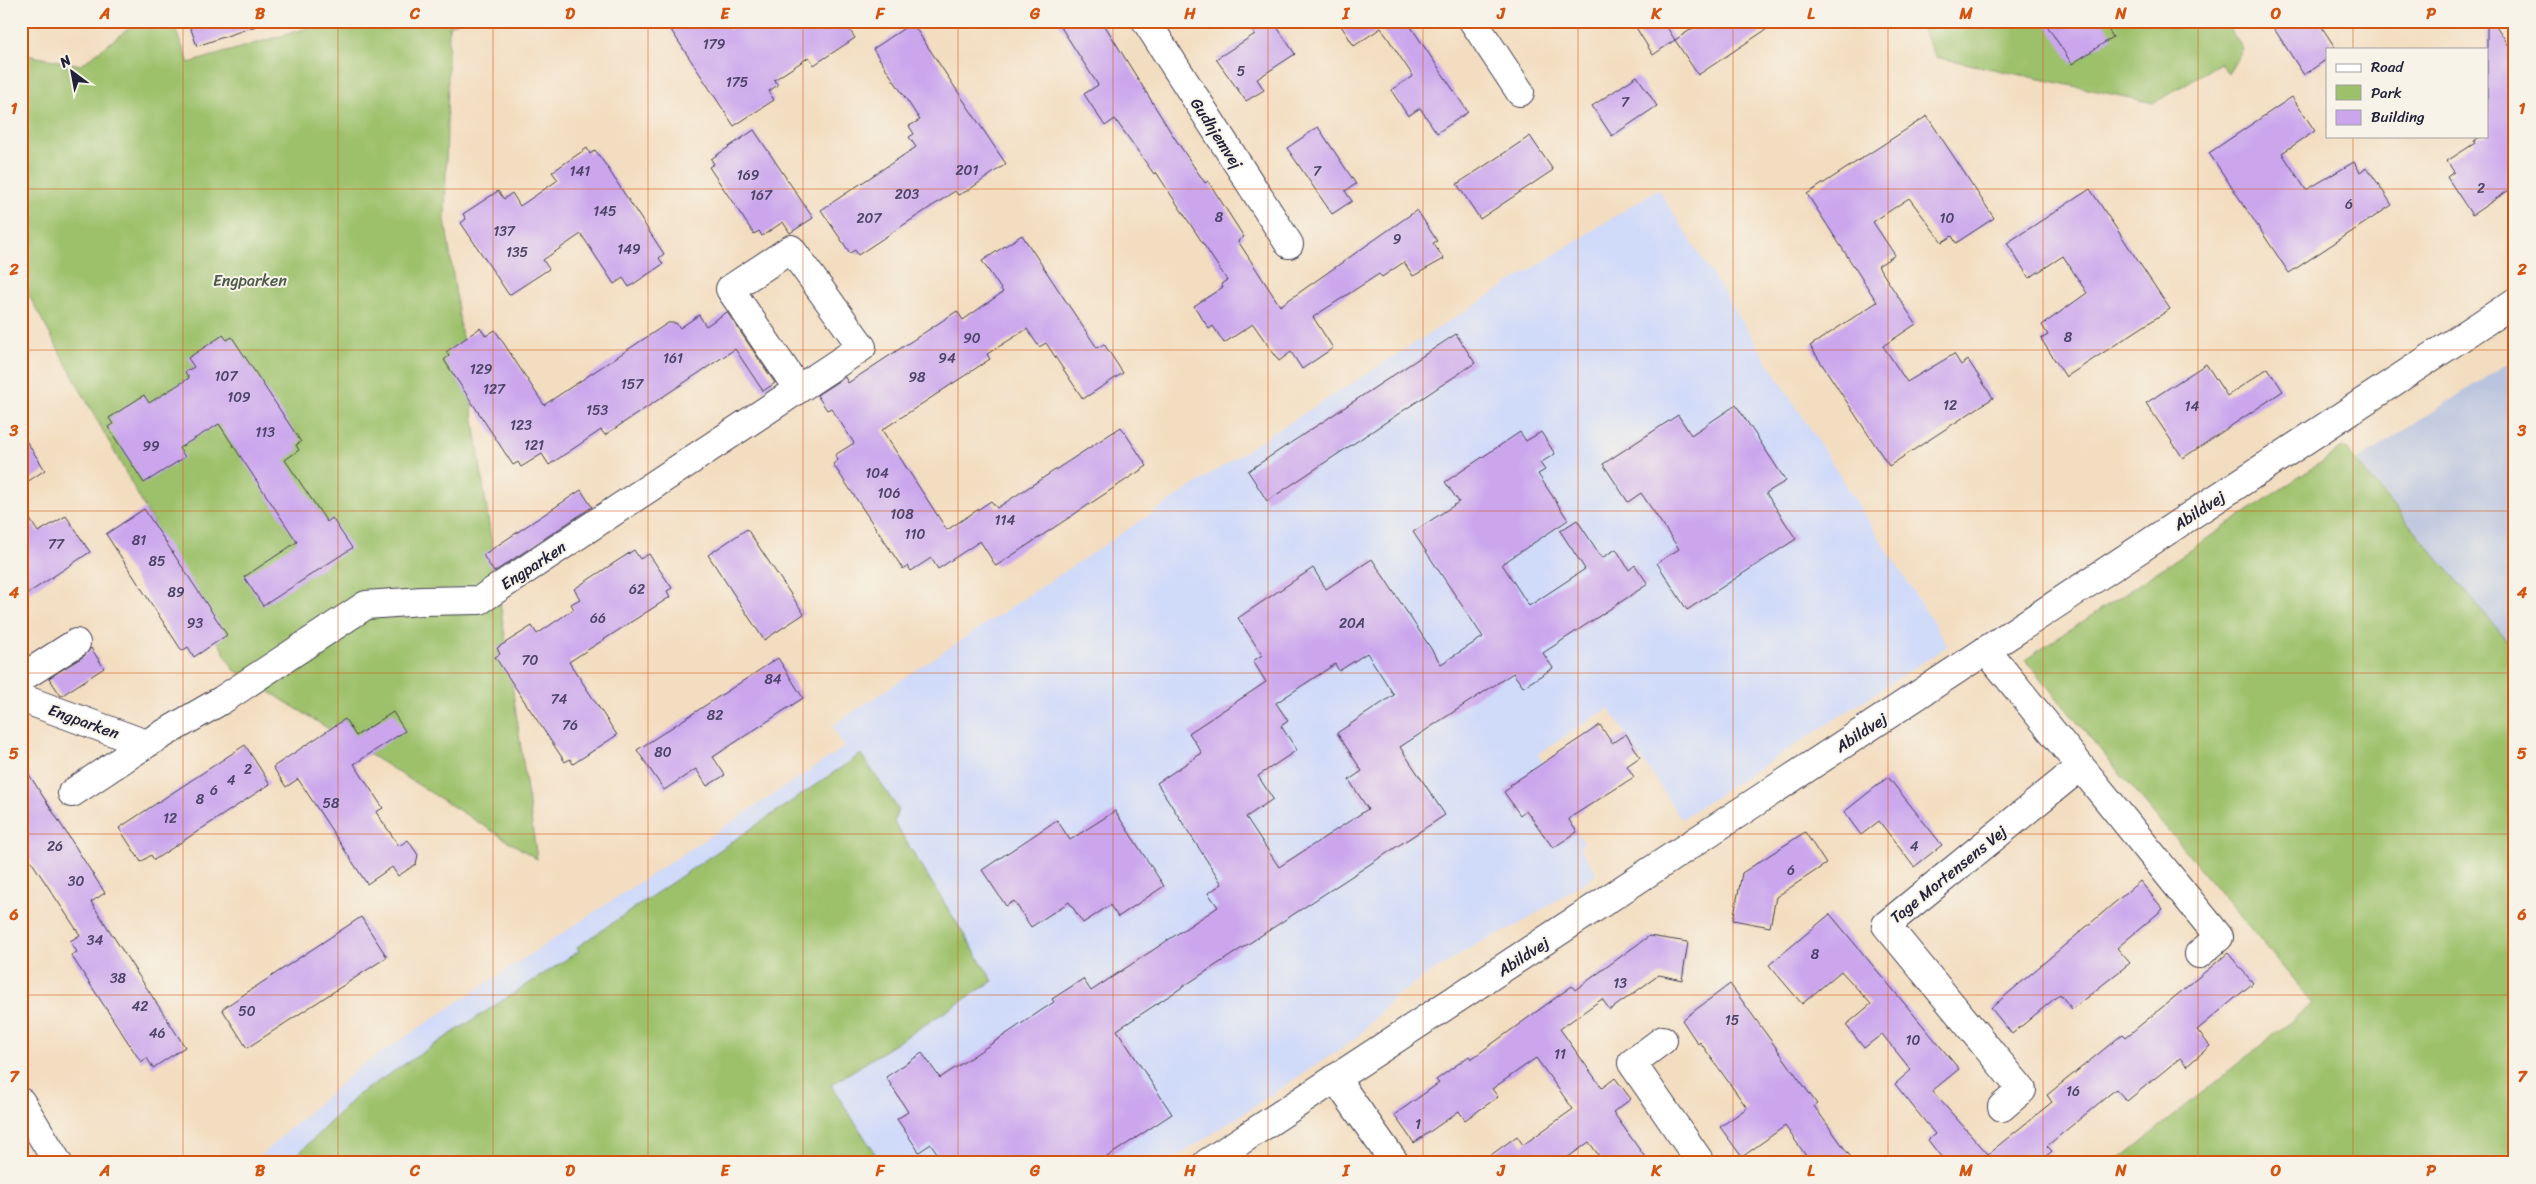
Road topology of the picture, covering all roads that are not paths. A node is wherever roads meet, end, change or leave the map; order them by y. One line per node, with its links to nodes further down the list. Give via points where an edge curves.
1 (1146, 21): 4 (street, Gudhjemvej)
2 (1473, 21): 3 (street)
3 (1520, 92)
4 (1289, 244)
5 (2515, 302): 8 (street, Abildvej)
6 (798, 389): 6 (street, Engparken, via 862,347 791,249 730,289); 11 (street, Engparken, via 480,600 366,606 222,700)
7 (76, 643): 9 (street)
8 (1986, 650): 12 (street); 16 (street, Abildvej)
9 (21, 678)
10 (21, 698): 11 (street, Engparken)
11 (146, 744): 13 (street, Engparken)
12 (2080, 767): 14 (street, via 2219,938); 18 (street, Tage Mortensens Vej, via 1886,925 2022,1090)
13 (72, 793)
14 (2199, 954)
15 (1663, 1040): 22 (street, via 1632,1063)
16 (1335, 1078): 20 (street, Abildvej); 21 (street)
17 (21, 1102): 19 (street)
18 (2002, 1107)
19 (58, 1163)
20 (1207, 1163)
21 (1395, 1163)
22 (1701, 1163)

